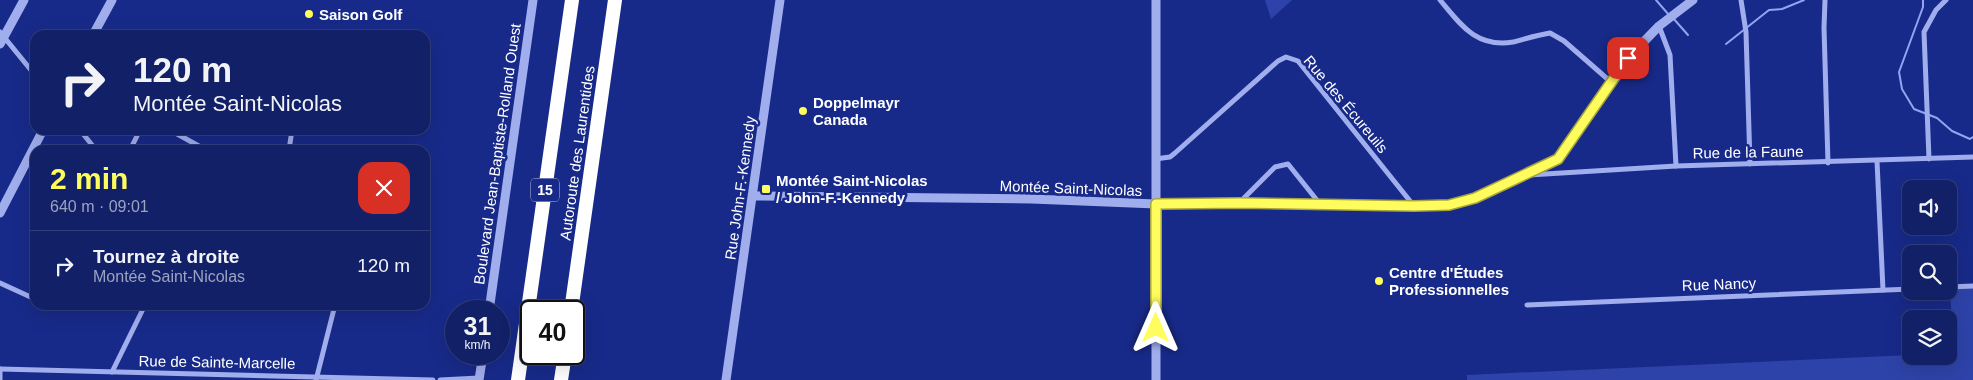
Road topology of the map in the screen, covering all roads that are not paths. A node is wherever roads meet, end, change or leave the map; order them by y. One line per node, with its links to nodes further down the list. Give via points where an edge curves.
1 (24, 0): 15 (street)
2 (112, 0): 14 (street)
3 (533, 0): 43 (street, Boulevard Jean-Baptiste-Rolland Ouest)
4 (572, 0): 57 (highway, Autoroute des Laurentides / 15)
5 (615, 0): 44 (highway, Autoroute des Laurentides)
6 (780, 0): 31 (street, Rue John-F.-Kennedy)
7 (1156, 0): 24 (street)
8 (1440, 0): 17 (street, via 1472,34 1488,43 1512,42 1550,32)
9 (1693, 0): 13 (street, Montée Saint-Nicolas)
10 (1741, 0): 28 (street, via 1746,32)
11 (1825, 0): 27 (street)
12 (1946, 0): 25 (street, via 1936,10 1924,32)
13 (1660, 26): 17 (street, Montée Saint-Nicolas, via 1628,58); 29 (street, via 1670,55)
14 (96, 30)
15 (1, 37): 16 (street)
16 (30, 69)
17 (1611, 82): 30 (street, Montée Saint-Nicolas, via 1558,159)
18 (84, 135): 20 (street)
19 (179, 135): 21 (street)
20 (92, 145)
21 (197, 145)
22 (30, 155): 36 (street)
23 (1973, 157): 25 (street, Rue de la Faune)
24 (1155, 159): 33 (street); 35 (street, Rue des Écureuils, via 1175,154 1286,57 1298,61)
25 (1929, 160): 26 (street, Rue de la Faune)
26 (1877, 161): 27 (street, Rue de la Faune); 41 (street)
27 (1828, 163): 28 (street, Rue de la Faune)
28 (1750, 164): 29 (street, Rue de la Faune)
29 (1676, 166): 30 (street, Rue de la Faune)
30 (1523, 175): 35 (street, Montée Saint-Nicolas, via 1449,205)
31 (753, 196): 33 (street, Montée Saint-Nicolas, via 1032,199); 59 (street, Rue John-F.-Kennedy)
32 (1240, 203): 33 (street, Montée Saint-Nicolas); 34 (street, Montée Saint-Nicolas); 34 (street, via 1275,166 1288,164)
33 (1156, 204): 60 (street)
34 (1320, 205): 35 (street, Montée Saint-Nicolas)
35 (1414, 206)
36 (0, 213)
37 (0, 283): 42 (street)
38 (1973, 286): 39 (street)
39 (1957, 287)
40 (1902, 289): 41 (street, Rue Nancy)
41 (1883, 290): 45 (street, Rue Nancy)
42 (30, 298)
43 (491, 300)
44 (573, 300)
45 (1527, 305)
46 (143, 310): 51 (street)
47 (335, 310): 52 (street)
48 (481, 365): 53 (street)
49 (563, 365): 58 (highway)
50 (0, 370): 51 (street, Rue de Sainte-Marcelle); 54 (street)
51 (112, 372): 52 (street, Rue de Sainte-Marcelle)
52 (316, 378): 55 (street, Rue de Sainte-Marcelle)
53 (479, 379): 56 (street)
54 (0, 380)
55 (433, 380)
56 (440, 380)
57 (518, 380)
58 (561, 380)
59 (726, 380)
60 (1156, 380)

